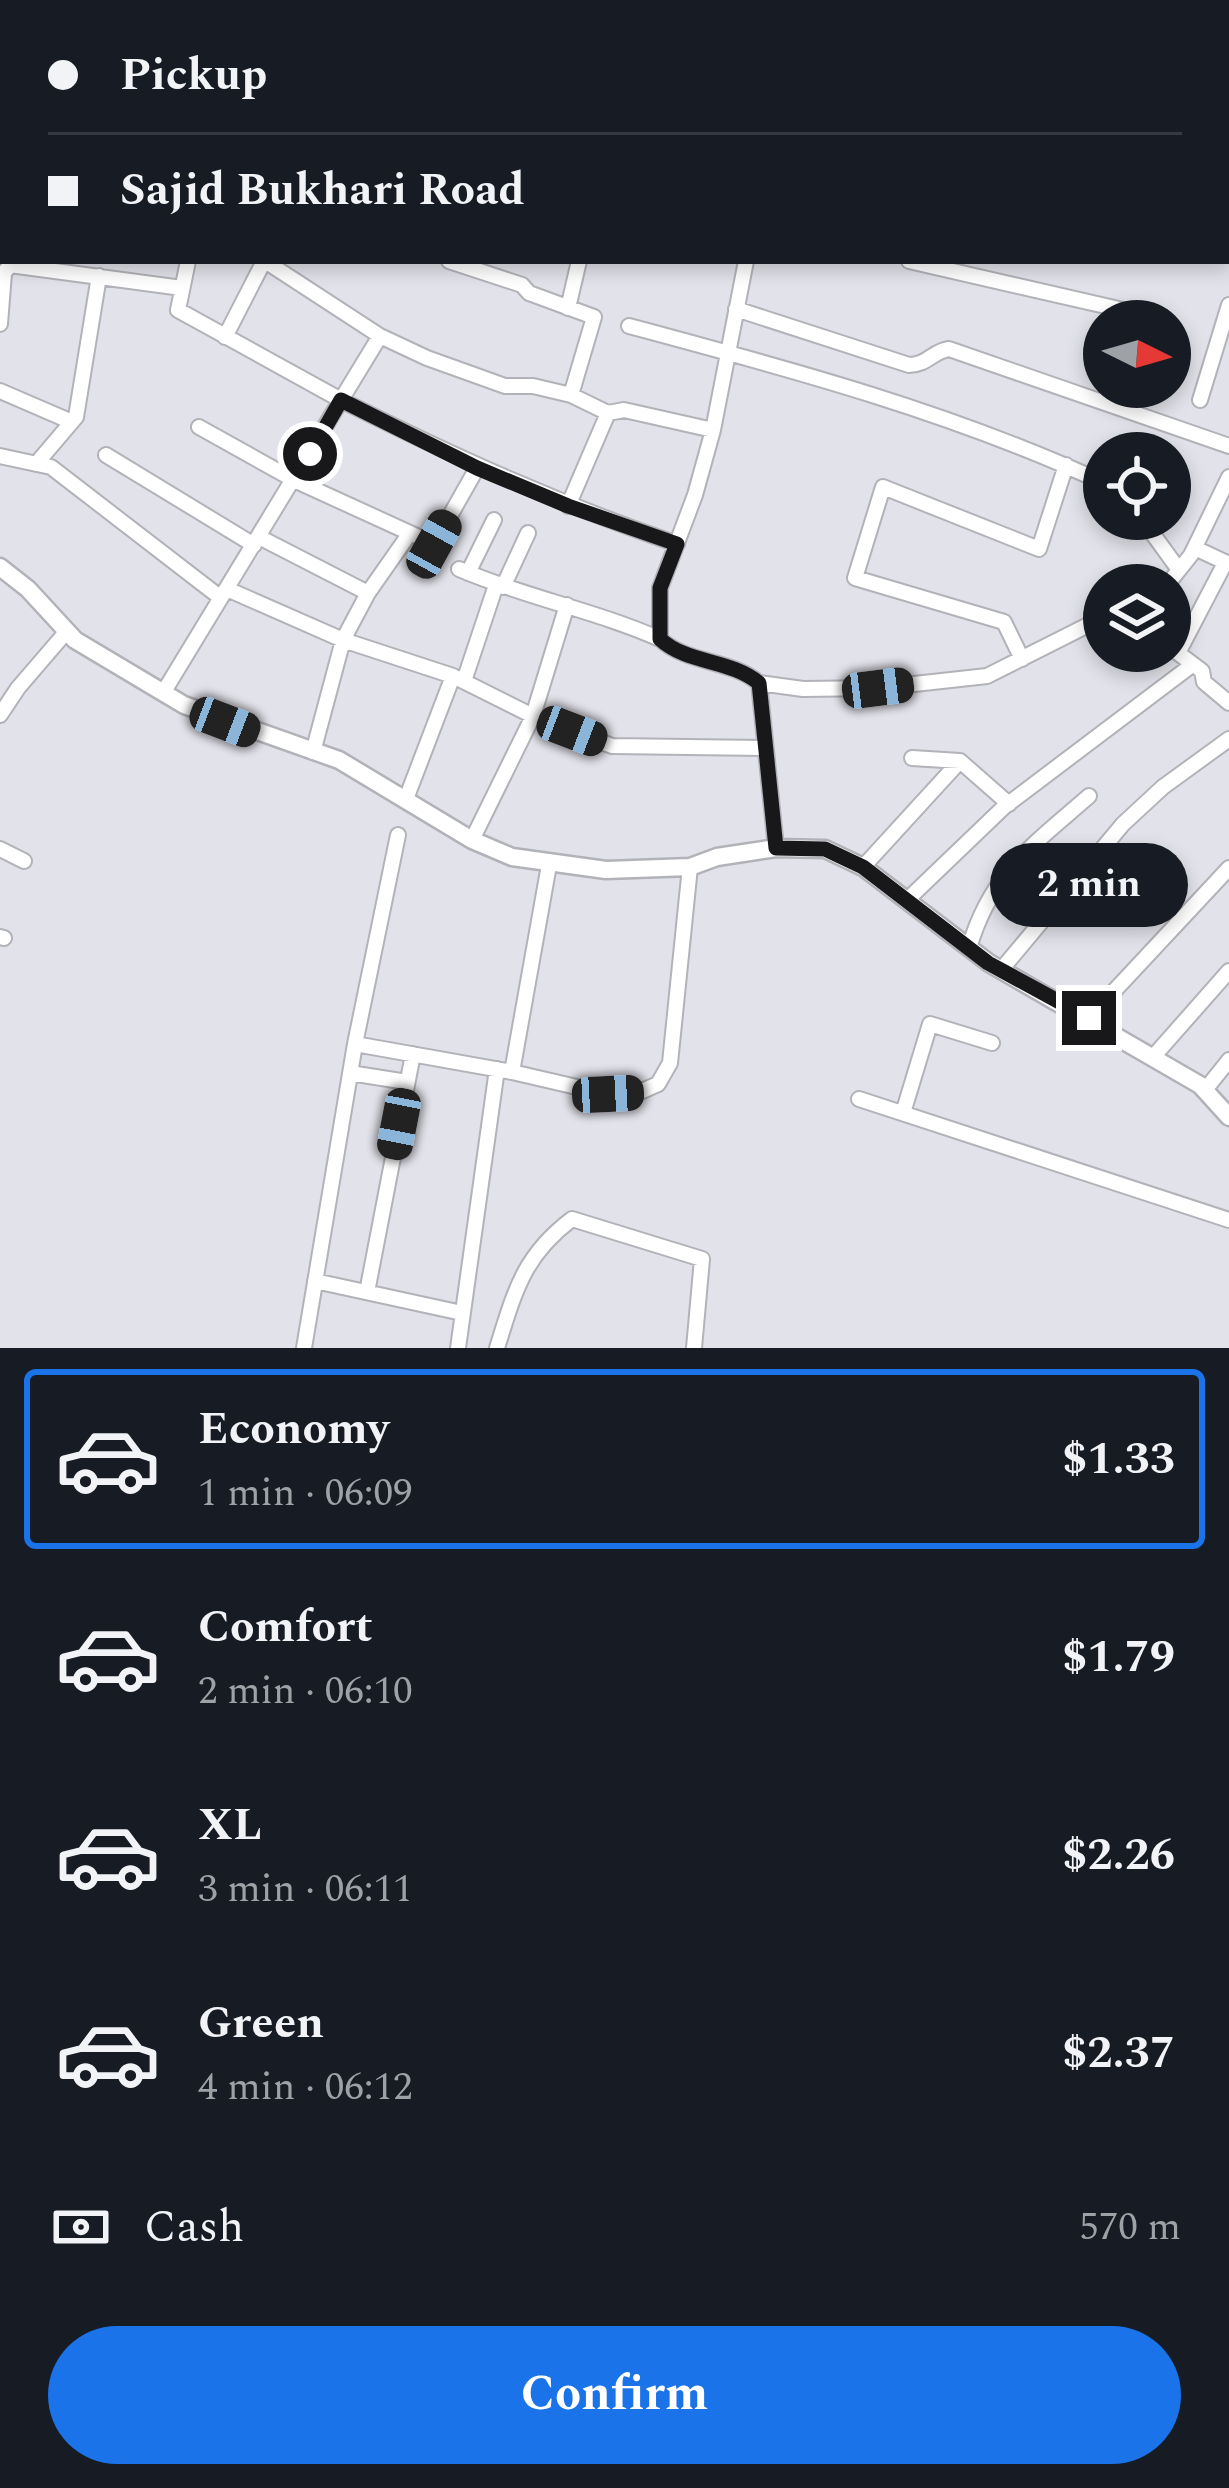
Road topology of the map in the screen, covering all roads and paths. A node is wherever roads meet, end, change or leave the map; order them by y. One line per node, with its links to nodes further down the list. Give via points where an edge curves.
1 (187, 264): 10 (street)
2 (262, 264): 18 (street)
3 (269, 264): 17 (street)
4 (469, 264): 13 (street)
5 (578, 264): 13 (street)
6 (745, 264): 14 (street)
7 (922, 264): 11 (street)
8 (2, 273): 9 (street, via 10,265); 15 (street)
9 (99, 276): 10 (street); 25 (street)
10 (182, 288): 18 (street, via 178,310)
11 (1083, 301)
12 (1229, 305): 23 (street)
13 (568, 308): 21 (street, via 593,316)
14 (736, 309): 19 (street); 28 (street, via 909,365 950,349)
15 (0, 324)
16 (629, 326): 19 (street)
17 (380, 336): 21 (street, via 505,386); 22 (street)
18 (225, 337): 22 (street)
19 (727, 352): 27 (street); 32 (street)
20 (0, 391): 25 (street)
21 (571, 395): 24 (street)
22 (341, 400): 33 (street); 36 (street)
23 (1200, 400)
24 (608, 413): 27 (street); 37 (street)
25 (72, 422): 31 (street)
26 (199, 427): 36 (street)
27 (712, 430): 42 (street)
28 (1229, 446)
29 (106, 454): 41 (street)
30 (0, 456): 31 (street)
31 (36, 464): 49 (street, via 51,467)
32 (1066, 465): 34 (street); 56 (street, via 1039,549 883,488 855,578 1004,622)
33 (477, 468): 37 (street); 39 (street, via 434,544)
34 (1083, 473)
35 (1229, 477): 43 (street)
36 (294, 480): 39 (street); 41 (street)
37 (568, 506): 42 (street)
38 (494, 520): 47 (street, via 463,571)
39 (410, 533): 48 (street)
40 (528, 533): 47 (street)
41 (257, 541): 48 (street); 49 (street)
42 (677, 544): 54 (street, via 660,588)
43 (1195, 548): 44 (street); 45 (street)
44 (1227, 563): 52 (street)
45 (1183, 564)
46 (0, 567): 53 (street)
47 (500, 586): 50 (street); 58 (street)
48 (368, 593): 55 (street)
49 (224, 594): 55 (street); 60 (street)
50 (567, 605): 54 (street); 63 (street)
51 (1083, 627): 56 (street)
52 (1191, 629)
53 (67, 631): 60 (street); 62 (street)
54 (660, 639): 59 (street, via 742,668)
55 (344, 640): 58 (street); 66 (street)
56 (1022, 659): 59 (street, via 987,676 878,688)
57 (1192, 664): 61 (street); 71 (street)
58 (458, 679): 63 (street); 70 (street)
59 (759, 683): 65 (street)
60 (163, 693): 66 (street)
61 (1229, 703)
62 (0, 716)
63 (533, 716): 65 (street, via 612,746); 73 (street)
64 (1229, 740): 83 (street, via 1123,824)
65 (763, 748): 74 (street)
66 (313, 752): 70 (street)
67 (912, 758): 68 (street)
68 (960, 760): 71 (street); 79 (street)
69 (1089, 796): 82 (street, via 1013,862 980,910)
70 (406, 799): 73 (street)
71 (1009, 804): 81 (street)
72 (398, 835): 87 (street)
73 (472, 841): 77 (street)
74 (776, 848): 78 (street); 79 (street, via 825,849)
75 (0, 849): 76 (street)
76 (24, 861)
77 (549, 865): 78 (street); 91 (street)
78 (690, 867): 91 (street, via 670,1063 658,1084 608,1094)
79 (863, 867): 81 (street)
80 (1229, 868): 85 (street)
81 (906, 901): 82 (street)
82 (969, 948): 83 (street)
83 (1001, 970): 85 (street)
84 (1229, 970): 89 (street)
85 (1089, 1018): 89 (street)
86 (992, 1043): 96 (street, via 930,1024)
87 (355, 1044): 88 (street); 92 (street)
88 (413, 1054): 91 (street); 93 (street)
89 (1153, 1057): 94 (street)
90 (1229, 1060): 94 (street)
91 (504, 1070): 101 (street)
92 (350, 1073): 93 (street); 99 (street)
93 (407, 1082): 100 (street)
94 (1205, 1090): 97 (street)
95 (860, 1099): 96 (street)
96 (903, 1113): 98 (street)
97 (1229, 1117)
98 (1229, 1220)
99 (315, 1281): 100 (street); 102 (street)
100 (367, 1292): 101 (street)
101 (462, 1313): 103 (street)
102 (304, 1348)
103 (458, 1348)
104 (497, 1348): 105 (street, via 538,1246 572,1219 703,1259)
105 (694, 1348)

